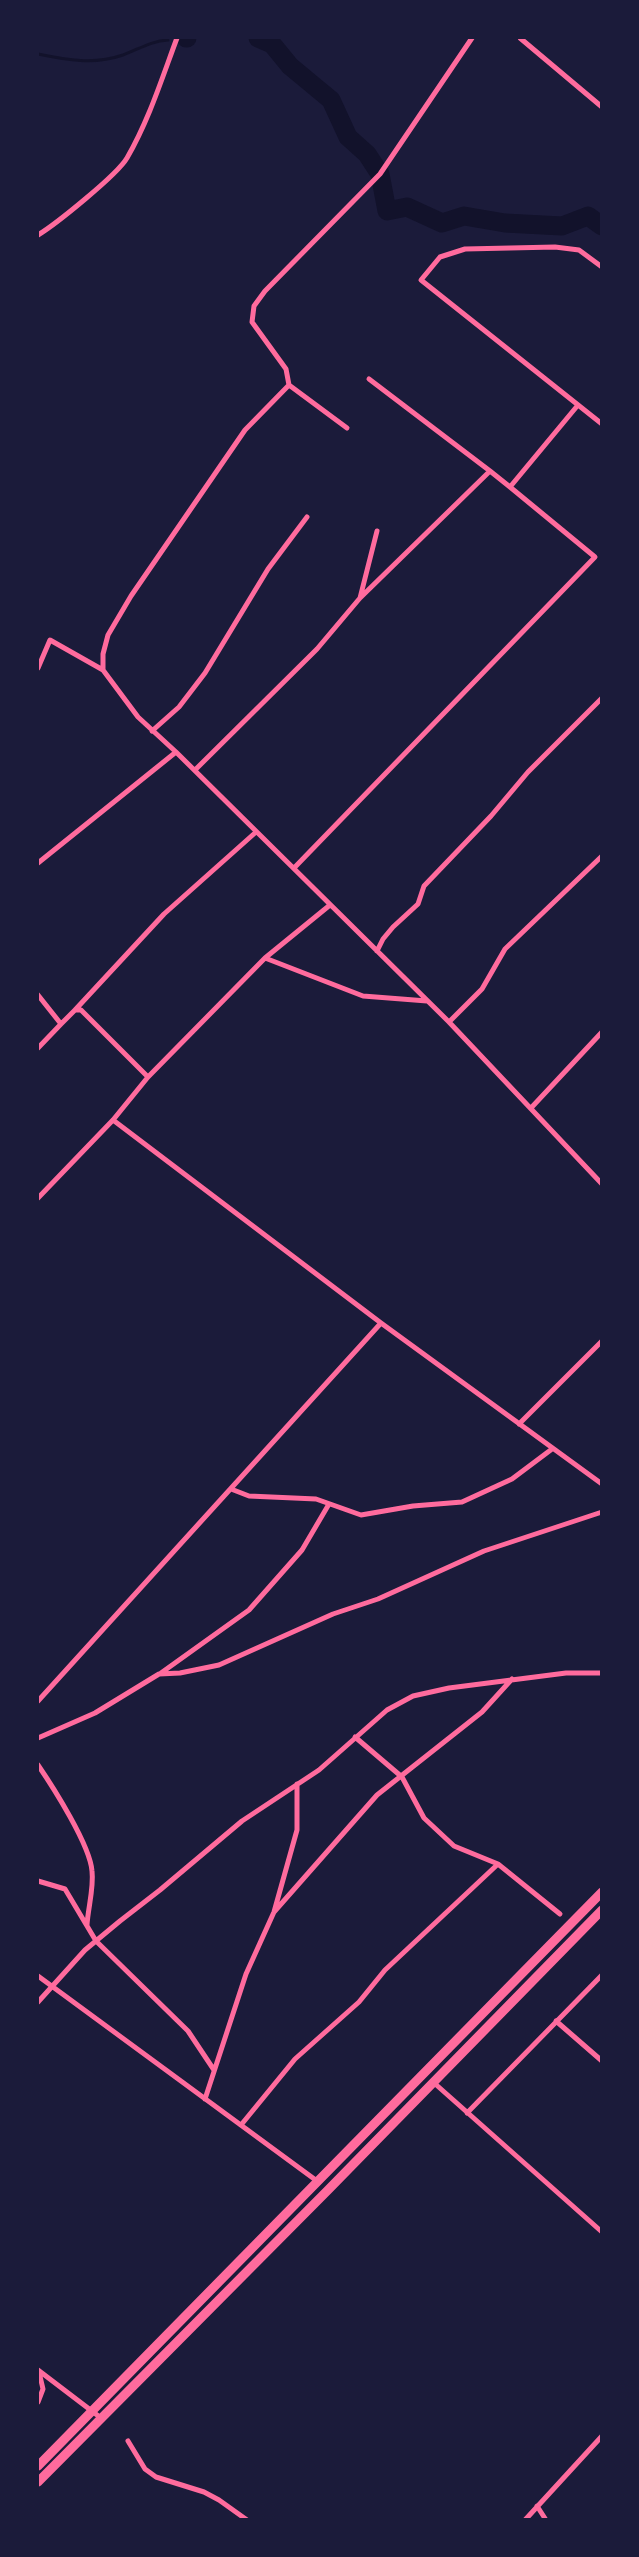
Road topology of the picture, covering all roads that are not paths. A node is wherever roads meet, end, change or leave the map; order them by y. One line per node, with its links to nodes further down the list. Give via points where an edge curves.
1 (177, 38): 5 (street, via 149,112 126,159 94,190)
2 (472, 38): 8 (street, via 380,174 264,291 254,306 252,322 286,369)
3 (520, 38): 4 (street)
4 (602, 108)
5 (38, 235)
6 (602, 266): 9 (street, via 579,250 555,247 465,249 440,257 421,280)
7 (369, 379): 12 (street)
8 (289, 385): 11 (street); 18 (street, via 245,430 131,596 108,635)
9 (578, 405): 10 (street); 13 (street)
10 (602, 424)
11 (347, 428)
12 (490, 471): 13 (street); 16 (street)
13 (510, 487): 26 (street, via 595,557)
14 (307, 517): 20 (street, via 268,569 205,673 179,707)
15 (377, 531): 16 (street)
16 (360, 598): 22 (street, via 317,649)
17 (38, 668): 18 (street, via 50,640)
18 (103, 670): 20 (street, via 138,717)
19 (602, 698): 28 (street, via 528,772 424,886 418,904 388,933)
20 (152, 730): 21 (street)
21 (176, 752): 22 (street); 25 (street)
22 (196, 770): 23 (street)
23 (256, 832): 26 (street); 32 (street, via 164,914)
24 (602, 856): 33 (street, via 505,949 482,989)
25 (38, 863)
26 (295, 867): 27 (street)
27 (330, 905): 28 (street); 29 (street)
28 (377, 951): 31 (street)
29 (265, 958): 31 (street, via 362,996); 37 (street)
30 (38, 995): 34 (street)
31 (427, 1001): 33 (street)
32 (75, 1010): 34 (street); 37 (street, via 81,1010)
33 (449, 1022): 38 (street)
34 (61, 1024): 36 (street)
35 (602, 1032): 38 (street)
36 (38, 1048)
37 (148, 1077): 39 (street)
38 (531, 1108): 40 (street)
39 (113, 1120): 41 (street); 42 (street)
40 (602, 1184)
41 (38, 1198)
42 (380, 1323): 44 (street); 47 (street)
43 (602, 1341): 44 (street)
44 (520, 1424): 45 (street)
45 (552, 1449): 46 (street); 48 (street, via 512,1479 462,1502 360,1515)
46 (602, 1484)
47 (231, 1489): 48 (street, via 249,1496 316,1499); 53 (street)
48 (329, 1504): 51 (street, via 302,1550 249,1610)
49 (602, 1512): 51 (street, via 484,1551 219,1665)
50 (602, 1673): 52 (street, via 566,1672)
51 (159, 1674): 55 (street, via 95,1713)
52 (512, 1679): 54 (street, via 413,1696 388,1710); 57 (street, via 482,1712)
53 (38, 1701)
54 (355, 1737): 57 (street); 58 (street, via 319,1770)
55 (38, 1738)
56 (38, 1765): 65 (street, via 82,1842 92,1870)
57 (402, 1777): 59 (street, via 424,1818 454,1846); 63 (street, via 377,1795)
58 (297, 1784): 63 (street, via 296,1830); 66 (street, via 242,1821)
59 (498, 1864): 64 (street); 77 (street, via 385,1970 359,2002 294,2059)
60 (38, 1881): 65 (street, via 65,1889)
61 (602, 1892): 78 (main road)
62 (602, 1910): 74 (main road)
63 (274, 1912): 73 (street, via 246,1974)
64 (560, 1914)
65 (87, 1925): 66 (street)
66 (96, 1941): 69 (street); 73 (street, via 188,2031)
67 (602, 1975): 71 (street)
68 (38, 1976): 69 (street)
69 (52, 1987): 70 (street); 75 (street)
70 (38, 2002)
71 (556, 2021): 72 (street); 76 (street)
72 (602, 2061)
73 (214, 2070): 75 (street)
74 (433, 2082): 76 (street); 83 (main road)
75 (205, 2099): 77 (street)
76 (467, 2112): 79 (street)
77 (240, 2125): 78 (street)
78 (317, 2181): 82 (main road)
79 (602, 2232)
80 (38, 2371): 81 (street, via 43,2389); 82 (street)
81 (38, 2402)
82 (92, 2411): 83 (street); 86 (main road)
83 (101, 2418): 87 (main road)
84 (602, 2436): 88 (street)
85 (128, 2441): 89 (street, via 145,2469 156,2477 204,2492)
86 (38, 2466)
87 (38, 2482)
88 (537, 2506): 90 (street); 91 (street)
89 (247, 2520)
90 (525, 2520)
91 (546, 2520)

